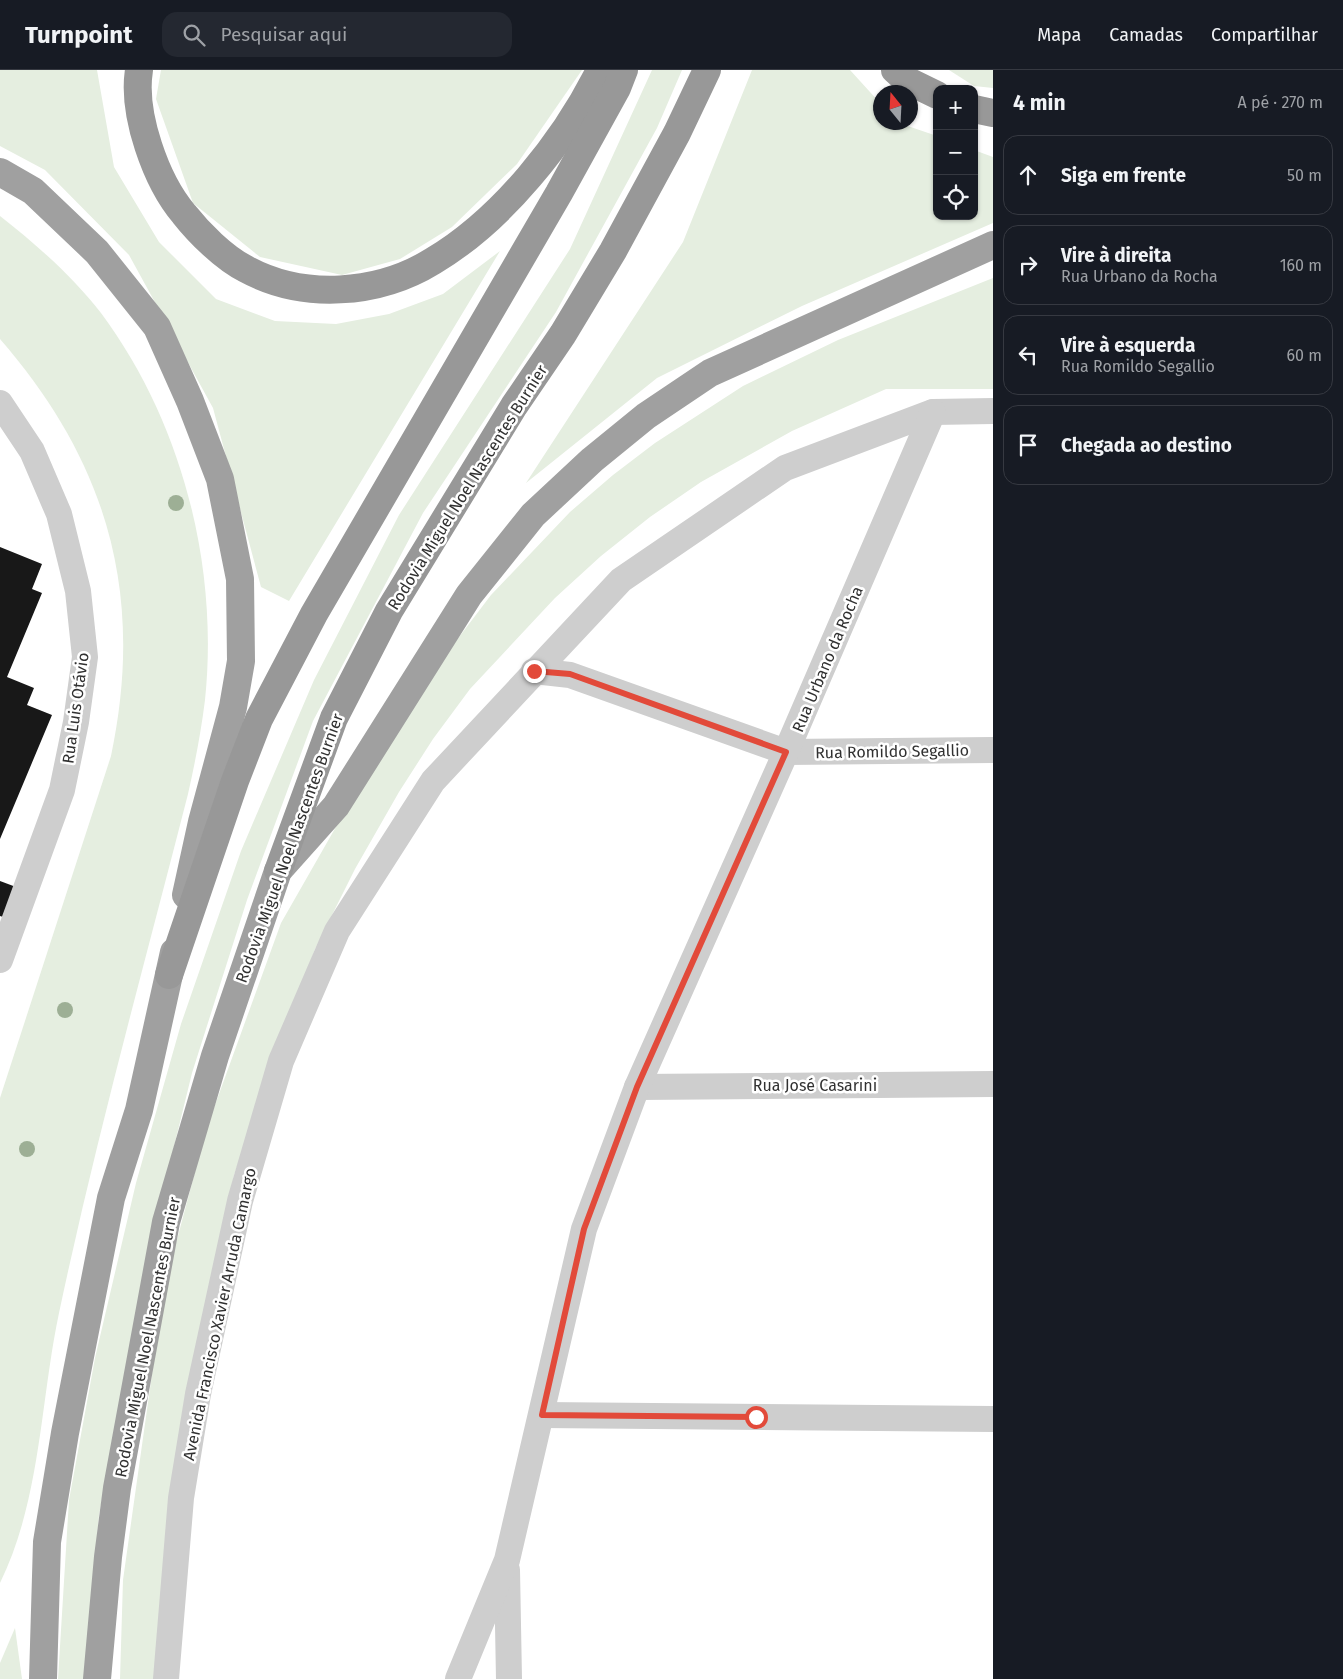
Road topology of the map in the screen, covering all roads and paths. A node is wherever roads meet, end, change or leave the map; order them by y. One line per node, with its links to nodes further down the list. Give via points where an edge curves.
1 (139, 70): 2 (highway, via 141,112 149,148 170,198 199,233 245,269 291,286 337,291 386,282 432,262 469,237 530,178)
2 (600, 70)
3 (624, 70): 19 (highway, via 560,193 314,614 259,719)
4 (707, 70): 17 (highway, Rodovia Miguel Noel Nascentes Burnier, via 613,251 389,611 334,718)
5 (894, 70): 6 (highway)
6 (933, 93)
7 (978, 110): 8 (highway)
8 (993, 113)
9 (0, 172): 19 (highway, via 33,191 97,252 157,327 220,480 240,579 241,661)
10 (993, 245): 17 (highway, via 710,373 646,416 592,460 533,515 469,595 336,806)
11 (0, 404): 18 (street, Rua Luis Otávio, via 32,451 60,514 78,591 85,657 62,790)
12 (993, 411): 13 (street, Avenida Francisco Xavier Arruda Camargo)
13 (933, 412): 14 (street, Avenida Francisco Xavier Arruda Camargo, via 785,468 621,580); 16 (street, Rua Urbano da Rocha)
14 (534, 671): 16 (street, Rua Romildo Segallio, via 570,674); 27 (street, Avenida Francisco Xavier Arruda Camargo, via 434,781 337,931 281,1061 240,1201 198,1394 181,1498)
15 (993, 750): 16 (street, Rua Romildo Segallio)
16 (786, 752): 21 (street, Rua Urbano da Rocha)
17 (278, 871): 26 (highway, Rodovia Miguel Noel Nascentes Burnier, via 215,1056 166,1222 117,1488)
18 (0, 960)
19 (169, 975): 25 (highway, via 139,1110 111,1198 65,1433 47,1542)
20 (993, 1084): 21 (street, Rua José Casarini)
21 (637, 1087): 22 (street, Rua Urbano da Rocha, via 584,1229)
22 (542, 1415): 23 (street); 24 (street, Rua Urbano da Rocha)
23 (993, 1419)
24 (507, 1560): 28 (street, Rua Urbano da Rocha); 29 (street, Rua Urbano da Rocha)
25 (43, 1679)
26 (97, 1679)
27 (166, 1679)
28 (458, 1679)
29 (509, 1679)

